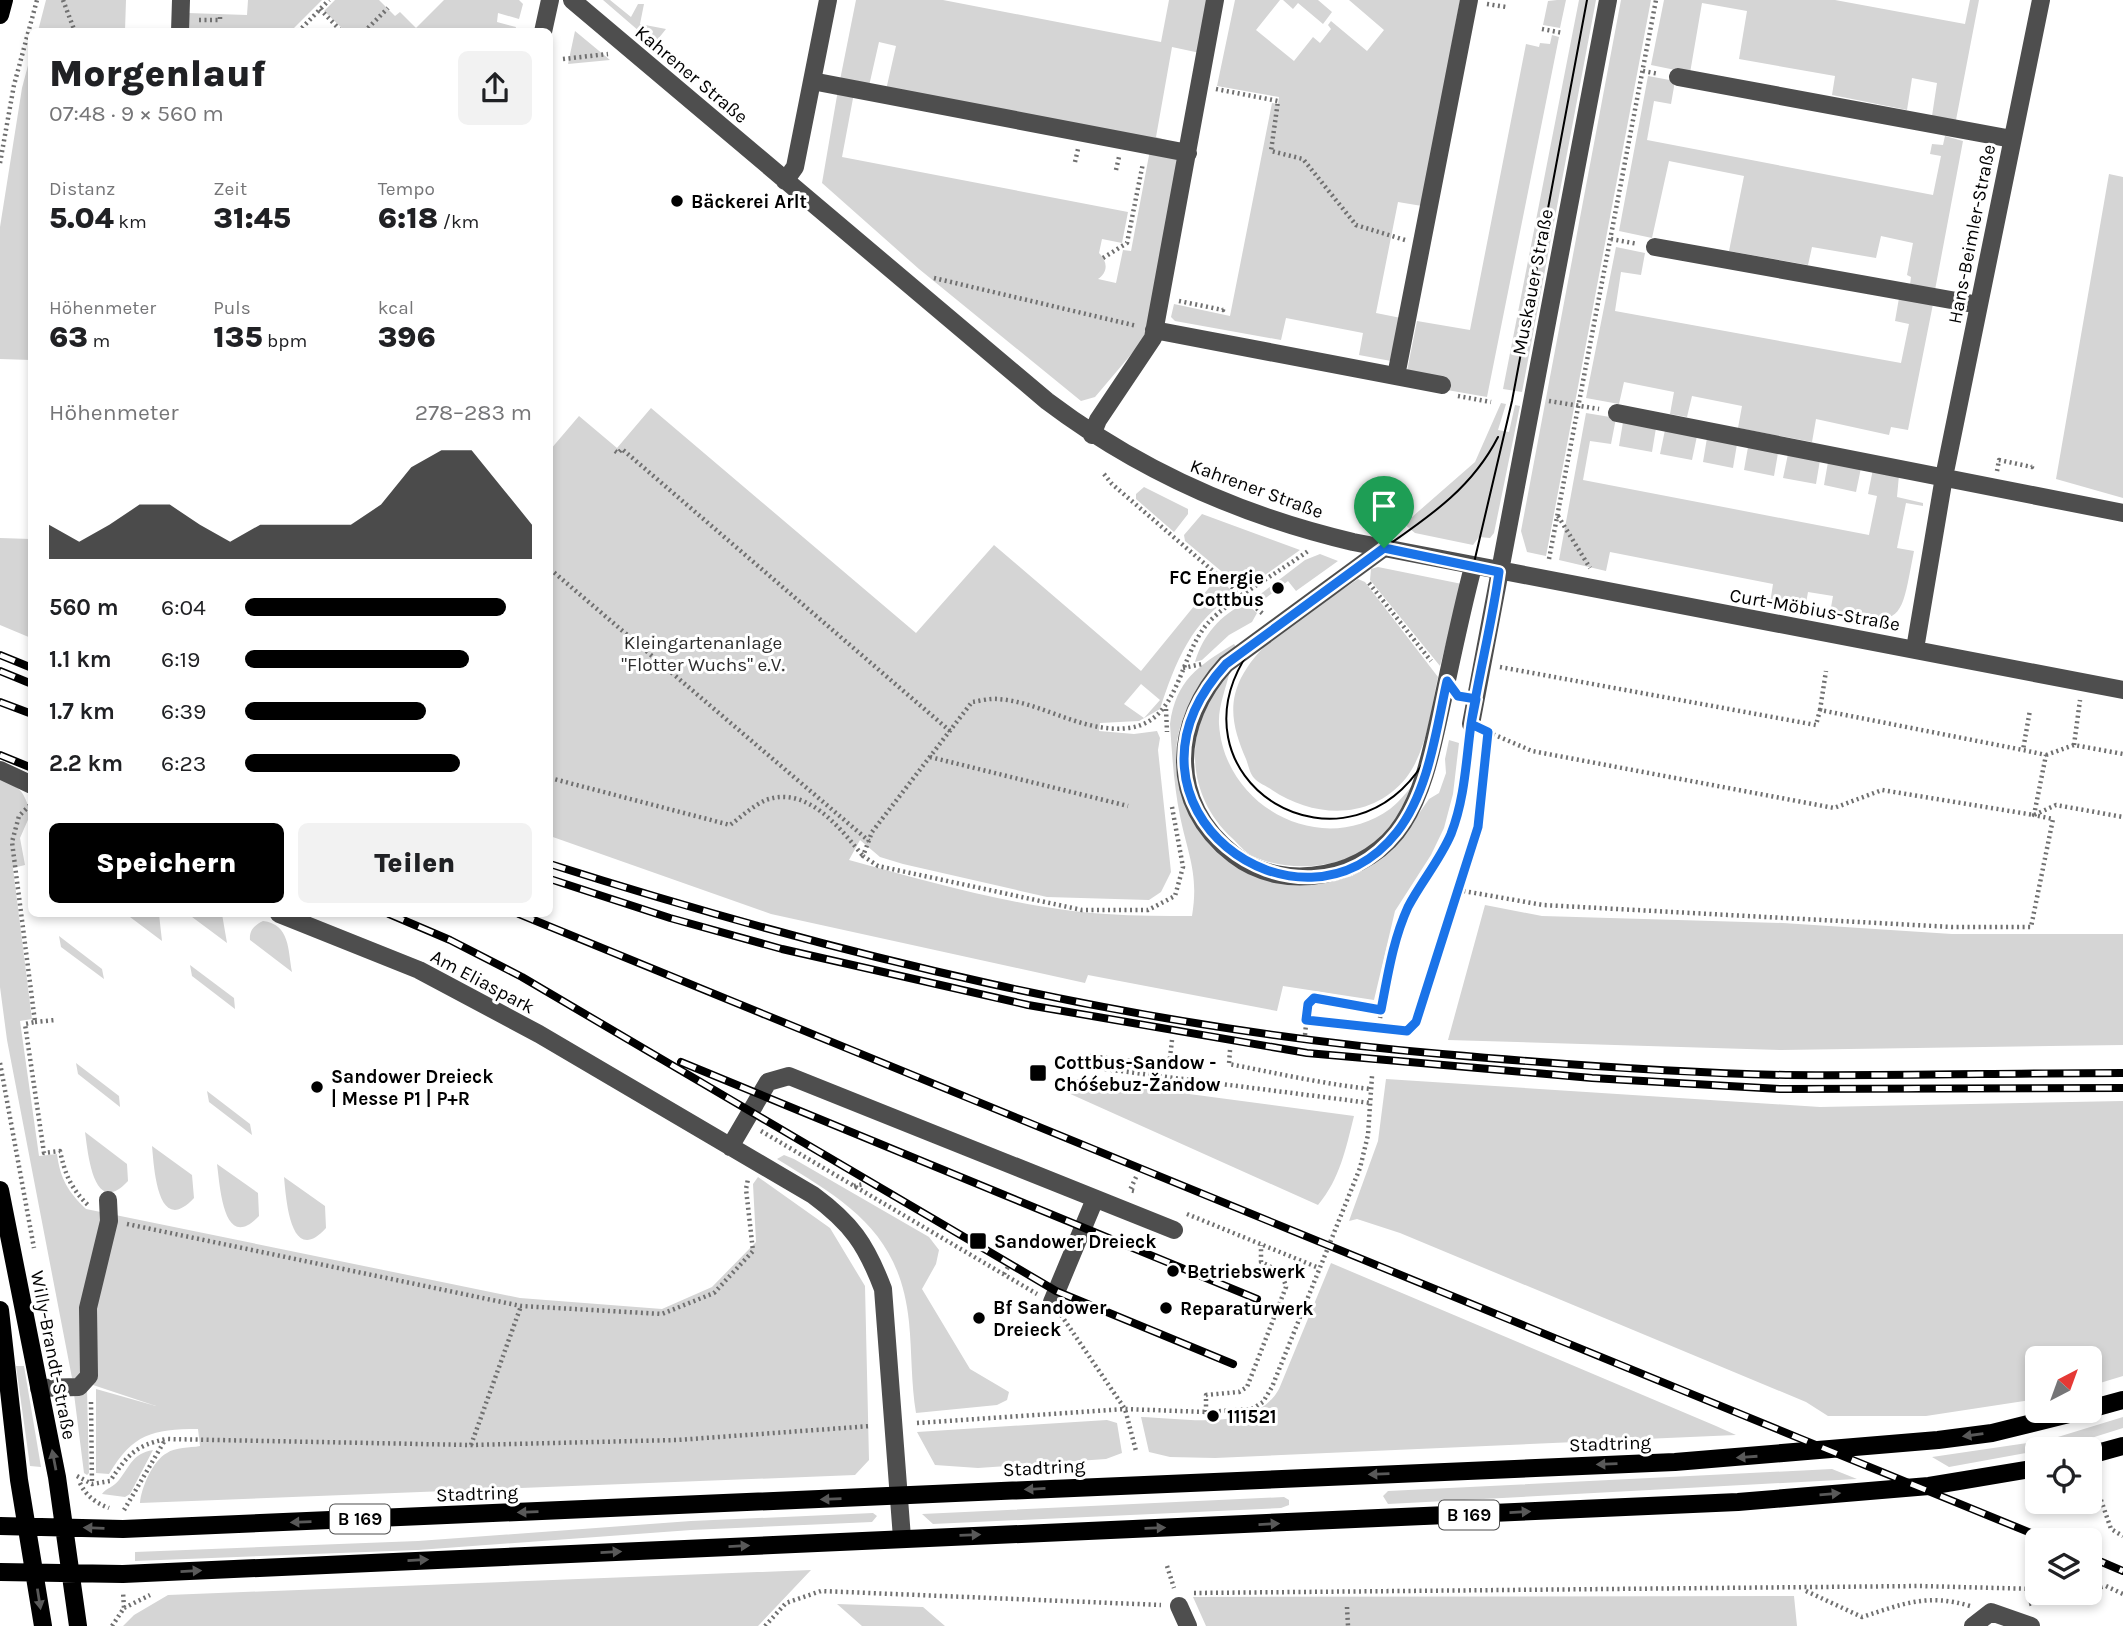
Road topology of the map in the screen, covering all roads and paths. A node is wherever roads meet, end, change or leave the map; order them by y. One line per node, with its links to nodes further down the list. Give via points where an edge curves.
1 (4, 0): 16 (main road)
2 (37, 0): 17 (path)
3 (63, 0): 18 (path)
4 (181, 0): 19 (street)
5 (329, 0): 14 (path)
6 (550, 0): 23 (street)
7 (572, 0): 36 (street, Kahrener Straße)
8 (828, 0): 30 (street)
9 (1215, 0): 34 (street)
10 (1469, 0): 37 (street)
11 (1608, 0): 64 (street, Muskauer Straße)
12 (1656, 0): 49 (path)
13 (2041, 0): 32 (street, Hans-Beimler-Straße)
14 (320, 7): 20 (path); 21 (path)
15 (387, 8): 22 (path)
16 (0, 15)
17 (29, 28)
18 (74, 28)
19 (180, 28)
20 (302, 28)
21 (338, 28)
22 (368, 28)
23 (544, 28)
24 (1542, 29): 26 (path)
25 (28, 32): 35 (path, via 13,85)
26 (1563, 33)
27 (609, 54): 28 (path)
28 (564, 59)
29 (1678, 77): 32 (street)
30 (812, 81): 33 (street); 36 (street, via 795,167)
31 (1212, 88): 37 (path, via 1278,101 1271,151 1303,159 1356,225)
32 (2012, 139): 42 (street, Hans-Beimler-Straße)
33 (1147, 145): 34 (street); 39 (path, via 1127,243)
34 (1188, 153): 44 (street)
35 (0, 163)
36 (785, 181): 51 (street, Kahrener Straße)
37 (1422, 243): 45 (street)
38 (1655, 247): 42 (street)
39 (1104, 258)
40 (925, 275): 44 (path)
41 (1171, 299): 43 (path)
42 (1979, 305): 54 (street, Hans-Beimler-Straße)
43 (1224, 307)
44 (1154, 330): 45 (street); 51 (street)
45 (1396, 376): 46 (street)
46 (1448, 390): 48 (path)
47 (1548, 400): 49 (path)
48 (1491, 402)
49 (1577, 405): 56 (path)
50 (1617, 413): 54 (street)
51 (1092, 435): 57 (street, Kahrener Straße, via 1149,468 1208,494)
52 (615, 451): 77 (path, via 622,449)
53 (1104, 474): 65 (path)
54 (1944, 477): 55 (street); 67 (street, Hans-Beimler-Straße)
55 (2123, 513)
56 (1557, 514): 59 (path); 62 (path)
57 (1329, 537): 58 (street, Kahrener Straße); 65 (path)
58 (1384, 548): 60 (street); 61 (street, Kahrener Straße)
59 (1549, 561)
60 (1357, 567): 70 (path); 70 (street, via 1226,664 1199,699 1187,731 1185,763 1189,793 1207,827 1235,856 1287,875 1328,874 1372,855 1396,833 1413,805)
61 (1473, 567): 64 (street, Kahrener Straße); 70 (street)
62 (1590, 569)
63 (553, 572): 93 (path)
64 (1499, 572): 67 (street, Curt-Möbius-Straße); 68 (street, Muskauer Straße)
65 (1244, 596): 66 (path); 73 (path, via 1209,623 1187,657)
66 (1269, 620)
67 (1916, 649): 71 (street, Curt-Möbius-Straße)
68 (1482, 664): 74 (path, via 1816,725); 76 (street, Muskauer Straße)
69 (1826, 671): 74 (path)
70 (1447, 681)
71 (2082, 682): 72 (street, Curt-Möbius-Straße); 80 (path)
72 (2123, 690)
73 (1166, 709): 77 (path, via 1151,723 1100,727 997,699 972,702); 79 (path)
74 (1820, 710): 81 (path)
75 (2030, 710): 81 (path)
76 (1471, 724): 78 (path); 97 (path, via 1463,796 1451,835 1409,905 1395,939)
77 (950, 732): 84 (path)
78 (1488, 732): 91 (path, via 1532,751 1834,808 1882,790); 95 (path, via 1478,827)
79 (1167, 735)
80 (2074, 745): 82 (path); 83 (path)
81 (2023, 750): 83 (path)
82 (2123, 754)
83 (2046, 755): 91 (path)
84 (930, 757): 89 (path); 93 (path)
85 (0, 770): 87 (street)
86 (553, 779): 94 (path, via 730,825 766,800 796,796 818,810)
87 (28, 783)
88 (1172, 797): 94 (path, via 1183,867 1175,896 1148,910 1083,910 878,866)
89 (1128, 806)
90 (28, 808): 101 (path, via 19,816 12,842)
91 (2034, 814): 92 (path, via 2056,805); 95 (path, via 2053,818 2031,927 1952,927 1543,905)
92 (2123, 817)
93 (869, 841): 94 (path)
94 (863, 856)
95 (1458, 890): 100 (path, via 1416,1022 1407,1031)
96 (286, 917): 111 (street, Am Eliaspark, via 419,970 539,1034)
97 (1381, 1010): 98 (path); 100 (path, via 1314,998 1308,1004)
98 (1380, 1018)
99 (55, 1020): 101 (path)
100 (1306, 1020): 102 (path)
101 (35, 1022): 118 (path, via 25,1024 44,1153 60,1151 74,1191)
102 (1305, 1035)
103 (1172, 1040): 108 (path, via 1169,1066 1091,1056 1089,1067)
104 (1230, 1050): 107 (path, via 1228,1064)
105 (0, 1063): 120 (path)
106 (1372, 1076): 107 (path)
107 (1371, 1089): 108 (path)
108 (1370, 1103): 122 (path, via 1360,1168)
109 (745, 1121): 110 (path); 111 (street); 116 (street, via 768,1082 789,1076)
110 (765, 1133): 112 (path); 114 (path)
111 (730, 1147): 112 (street, Am Eliaspark)
112 (751, 1158): 125 (path, via 746,1189 753,1251 714,1293 662,1314); 145 (street, Am Eliaspark, via 843,1217 869,1253 883,1289)
113 (864, 1184): 114 (path)
114 (853, 1186): 123 (path)
115 (0, 1190): 128 (main road, Willy-Brandt-Straße)
116 (1095, 1199): 119 (street); 124 (street)
117 (108, 1200): 118 (street)
118 (109, 1221): 125 (path); 127 (street, via 89,1308)
119 (1174, 1230)
120 (36, 1255)
121 (1008, 1267): 123 (path)
122 (1319, 1268): 132 (path, via 1267,1397 1252,1409); 132 (path, via 1261,1245 1262,1262 1276,1269 1286,1287 1247,1387 1206,1395)
123 (1004, 1275): 124 (path)
124 (1052, 1302): 131 (path)
125 (521, 1306): 137 (path)
126 (0, 1310): 149 (main road)
127 (89, 1377): 128 (street, via 79,1387); 144 (path)
128 (39, 1388): 150 (main road, Willy-Brandt-Straße, one-way to 128)
129 (2123, 1400): 130 (main road, Stadtring / B 169)
130 (2102, 1406)
131 (1125, 1409): 132 (path); 133 (path); 139 (path)
132 (1206, 1412)
133 (917, 1423)
134 (2036, 1423): 145 (main road, Stadtring / B 169, one-way to 145, via 1912,1443 1675,1462)
135 (871, 1426): 137 (path, via 677,1440)
136 (166, 1439): 137 (path); 144 (path, via 141,1444 110,1481); 147 (path)
137 (471, 1445)
138 (2123, 1446): 140 (main road)
139 (1136, 1451)
140 (2102, 1457)
141 (75, 1464): 143 (path)
142 (2025, 1471): 152 (main road, B 169, one-way to 142, via 1738,1502 1929,1486)
143 (77, 1476): 144 (path); 147 (path, via 84,1492)
144 (92, 1484)
145 (900, 1496): 147 (main road, Stadtring / B 169, one-way to 147); 152 (street, Am Eliaspark)
146 (2102, 1501): 151 (path, via 2111,1529)
147 (122, 1521): 150 (main road, Stadtring / B 169, one-way to 150)
148 (0, 1526): 149 (main road, Stadtring / B 169)
149 (27, 1526): 150 (main road, Stadtring / B 169); 154 (main road)
150 (65, 1528): 155 (main road, Willy-Brandt-Straße)
151 (2123, 1536)
152 (902, 1538): 156 (main road, B 169, one-way to 152)
153 (0, 1572): 154 (main road, B 169)
154 (34, 1573): 155 (main road, B 169); 165 (main road, one-way to 165)
155 (72, 1573): 156 (main road, B 169); 166 (main road, Willy-Brandt-Straße)
156 (123, 1574): 167 (path, via 124,1608)
157 (2102, 1587): 160 (path)
158 (2025, 1589): 159 (path)
159 (1805, 1590): 161 (path); 164 (path, via 1862,1617 1919,1598 1953,1601)
160 (2123, 1594)
161 (1184, 1600): 168 (path, via 821,1591 786,1603); 169 (street)
162 (2025, 1604): 164 (path)
163 (1348, 1607): 170 (path)
164 (1991, 1612): 171 (street); 172 (street)
165 (43, 1626)
166 (78, 1626)
167 (112, 1626)
168 (765, 1626)
169 (1188, 1626)
170 (1348, 1626)
171 (1973, 1626)
172 (2031, 1626)

